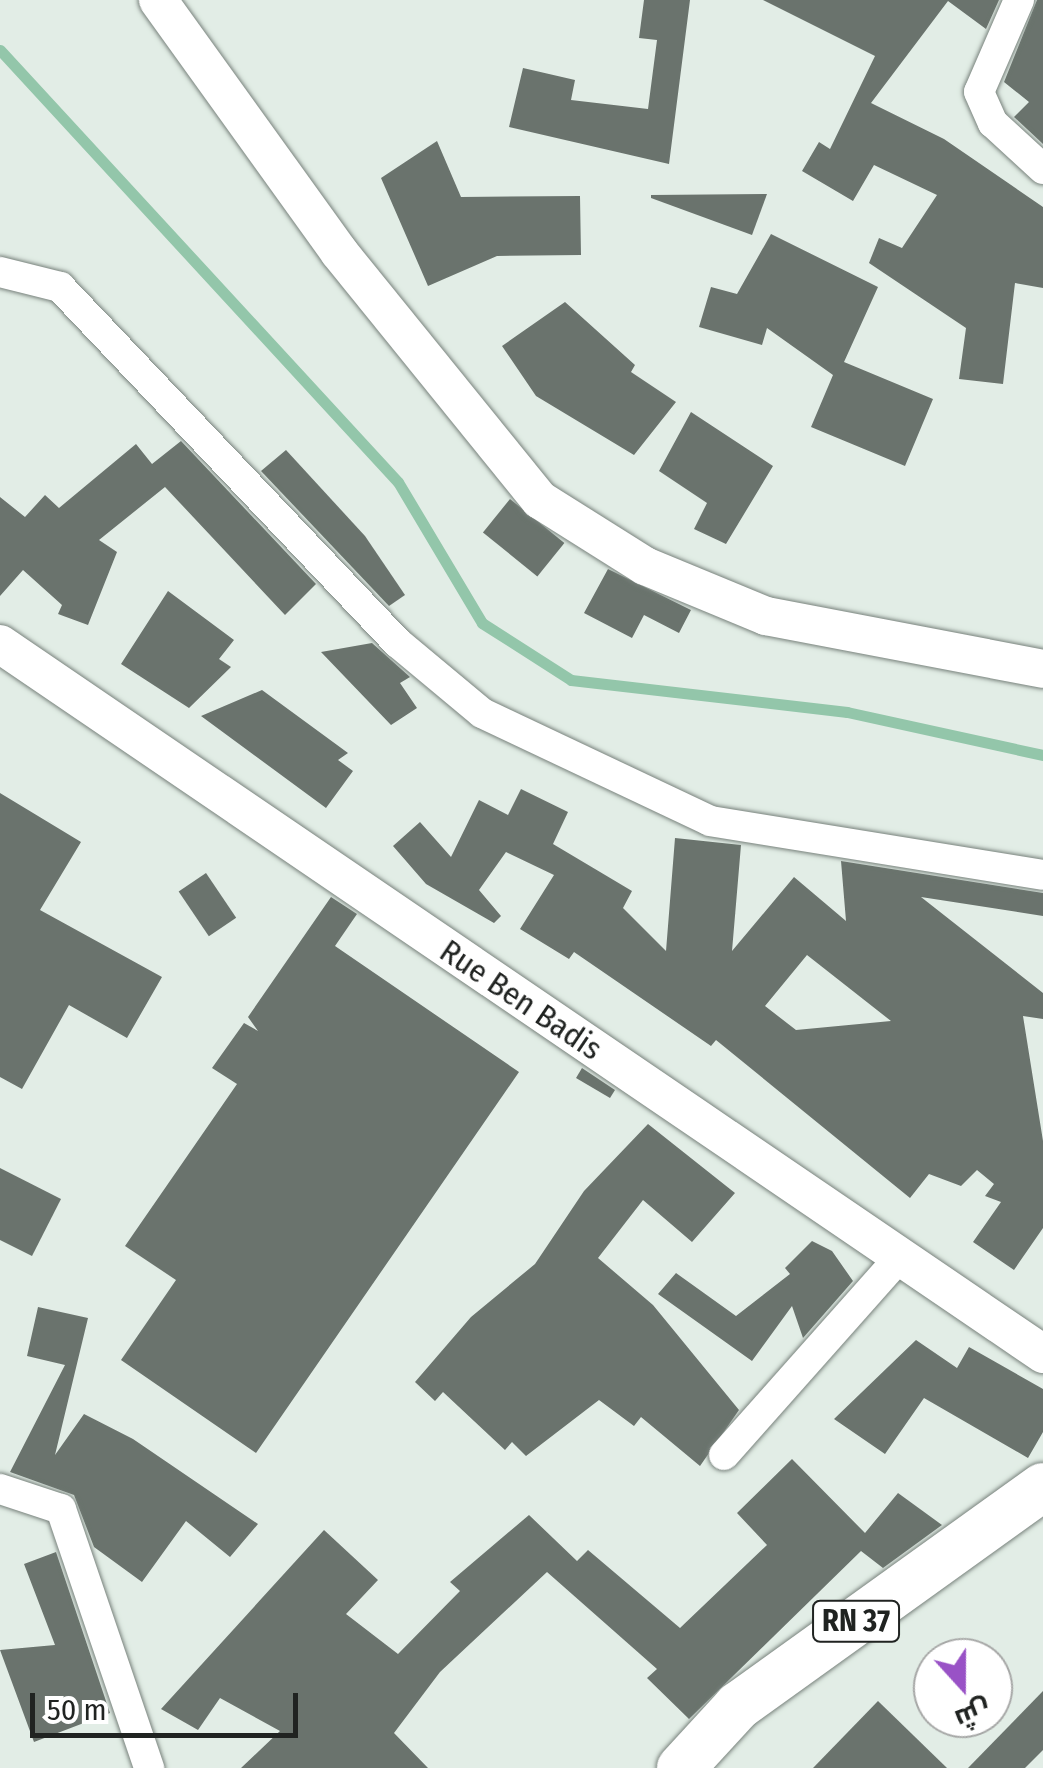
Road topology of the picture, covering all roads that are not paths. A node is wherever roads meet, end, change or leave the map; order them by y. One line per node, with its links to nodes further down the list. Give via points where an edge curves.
1 (158, 0): 6 (street, via 339,252 540,500 645,566 766,616)
2 (1018, 0): 3 (street, via 979,92 993,123)
3 (1043, 169)
4 (0, 272): 7 (street, via 60,287 398,643 482,712 710,822)
5 (0, 644): 8 (street, Rue Ben Badis)
6 (1043, 669)
7 (1043, 875)
8 (900, 1256): 9 (street, Rue Ben Badis); 10 (street)
9 (1043, 1354)
10 (724, 1456)
11 (1043, 1487): 14 (main road, RN 37, via 738,1706)
12 (0, 1489): 13 (street, via 61,1509)
13 (150, 1768)
14 (681, 1768)

